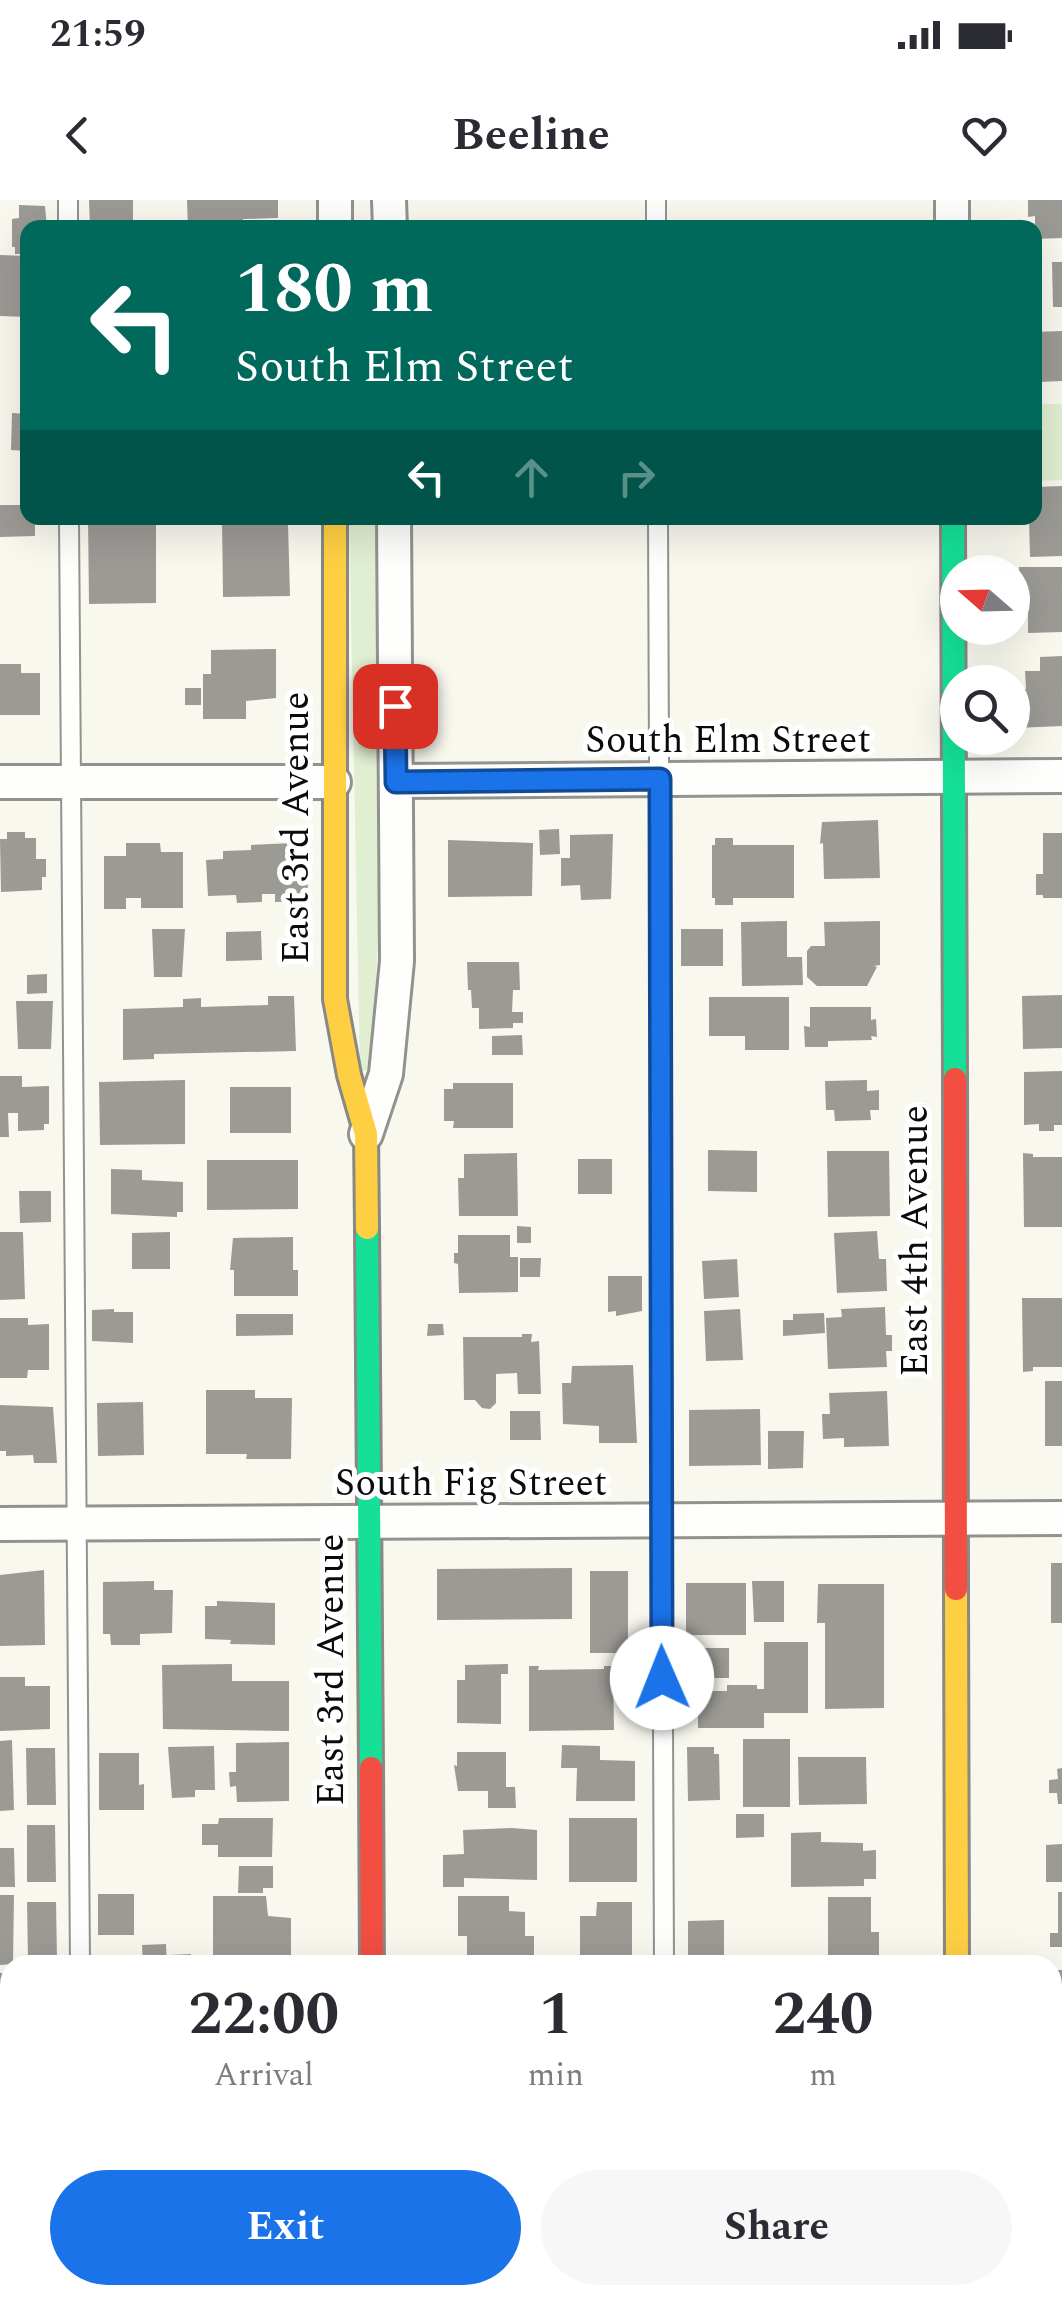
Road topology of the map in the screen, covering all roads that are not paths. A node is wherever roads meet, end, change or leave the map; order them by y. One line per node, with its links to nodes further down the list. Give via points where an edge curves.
1 (69, 525): 10 (lane)
2 (335, 525): 11 (street, East 3rd Avenue)
3 (394, 525): 12 (street, East 3rd Avenue)
4 (658, 525): 8 (lane)
5 (953, 525): 7 (street, East 4th Avenue)
6 (1062, 776): 7 (street, South Elm Street)
7 (955, 777): 8 (street, South Elm Street); 15 (street, East 4th Avenue)
8 (660, 779): 12 (street, South Elm Street); 16 (lane)
9 (0, 782): 10 (street)
10 (71, 782): 11 (street); 19 (lane)
11 (334, 782): 13 (street, East 3rd Avenue, via 336,999)
12 (396, 782): 13 (street, East 3rd Avenue, via 397,961 386,1074)
13 (366, 1134): 17 (street, East 3rd Avenue)
14 (1062, 1518): 15 (street, South Fig Street)
15 (954, 1519): 16 (street, South Fig Street); 23 (street, East 4th Avenue)
16 (662, 1521): 17 (street, South Fig Street); 22 (lane)
17 (369, 1522): 19 (street, South Fig Street); 21 (street, East 3rd Avenue)
18 (0, 1524): 19 (street, South Fig Street)
19 (77, 1524): 20 (lane)
20 (80, 1955)
21 (372, 1955)
22 (664, 1955)
23 (957, 1955)

